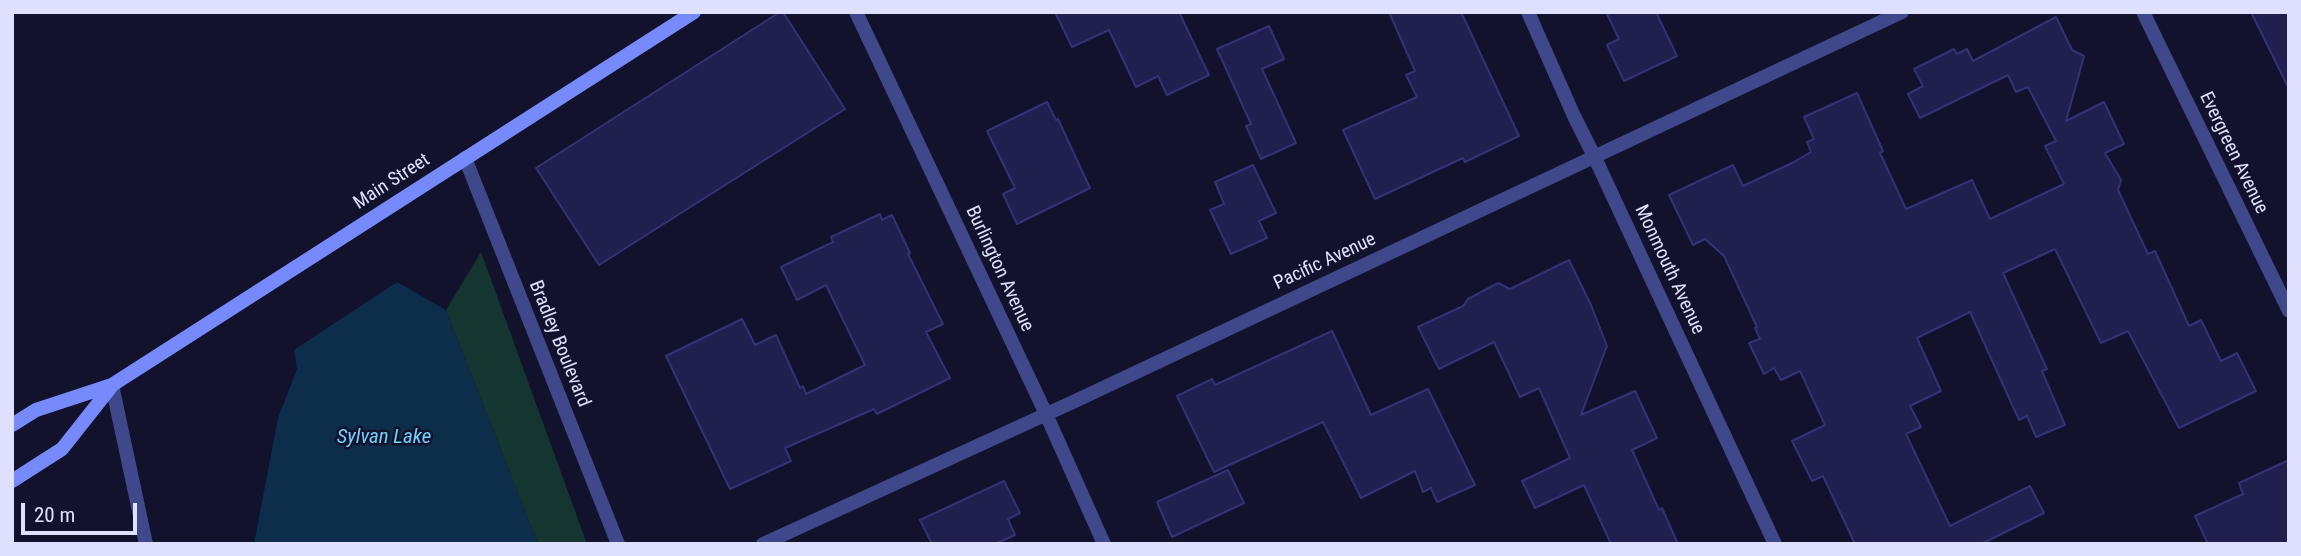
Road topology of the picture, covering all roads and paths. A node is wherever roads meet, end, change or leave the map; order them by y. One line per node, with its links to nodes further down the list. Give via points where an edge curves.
1 (694, 12): 6 (main road, Main Street)
2 (856, 12): 10 (street, Burlington Avenue)
3 (1528, 12): 7 (street, Monmouth Avenue)
4 (1902, 12): 7 (street, Pacific Avenue)
5 (2143, 12): 8 (street, Evergreen Avenue)
6 (465, 158): 9 (main road, Main Street); 14 (street, Bradley Boulevard)
7 (1595, 158): 10 (street, Pacific Avenue); 17 (street, Monmouth Avenue)
8 (2289, 311)
9 (112, 385): 11 (main road, Main Street, via 36,410); 12 (main road, Main Street, via 62,449); 13 (street)
10 (1046, 414): 15 (street, Pacific Avenue); 16 (street, Burlington Avenue)
11 (12, 425)
12 (12, 481)
13 (146, 544)
14 (618, 544)
15 (764, 544)
16 (1104, 544)
17 (1775, 544)

